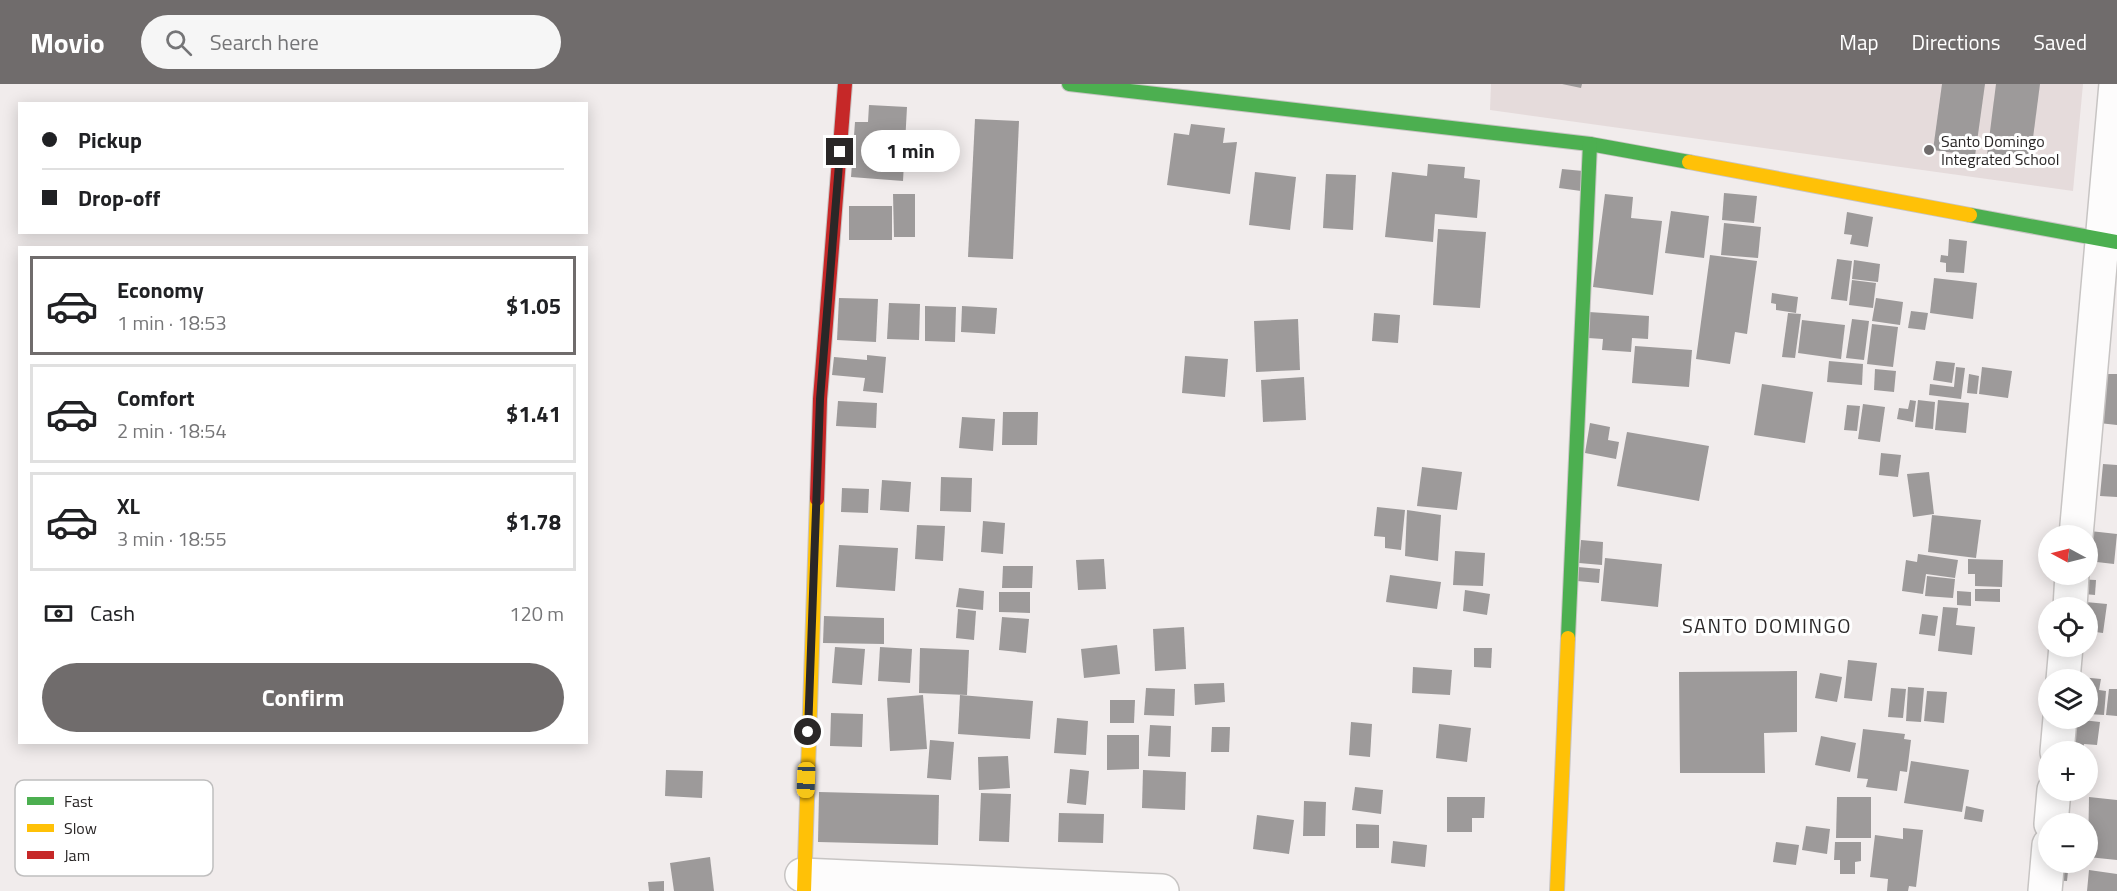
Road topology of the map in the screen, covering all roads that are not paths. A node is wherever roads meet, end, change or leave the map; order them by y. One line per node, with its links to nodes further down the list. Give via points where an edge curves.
1 (845, 84): 8 (street, via 820,399)
2 (1069, 84): 4 (street)
3 (2116, 84): 5 (street)
4 (1590, 144): 5 (street); 10 (street)
5 (2109, 241): 6 (street)
6 (2077, 525)
7 (2047, 873): 11 (street)
8 (803, 883): 9 (street)
9 (1162, 891)
10 (1557, 891)
11 (2045, 891)

